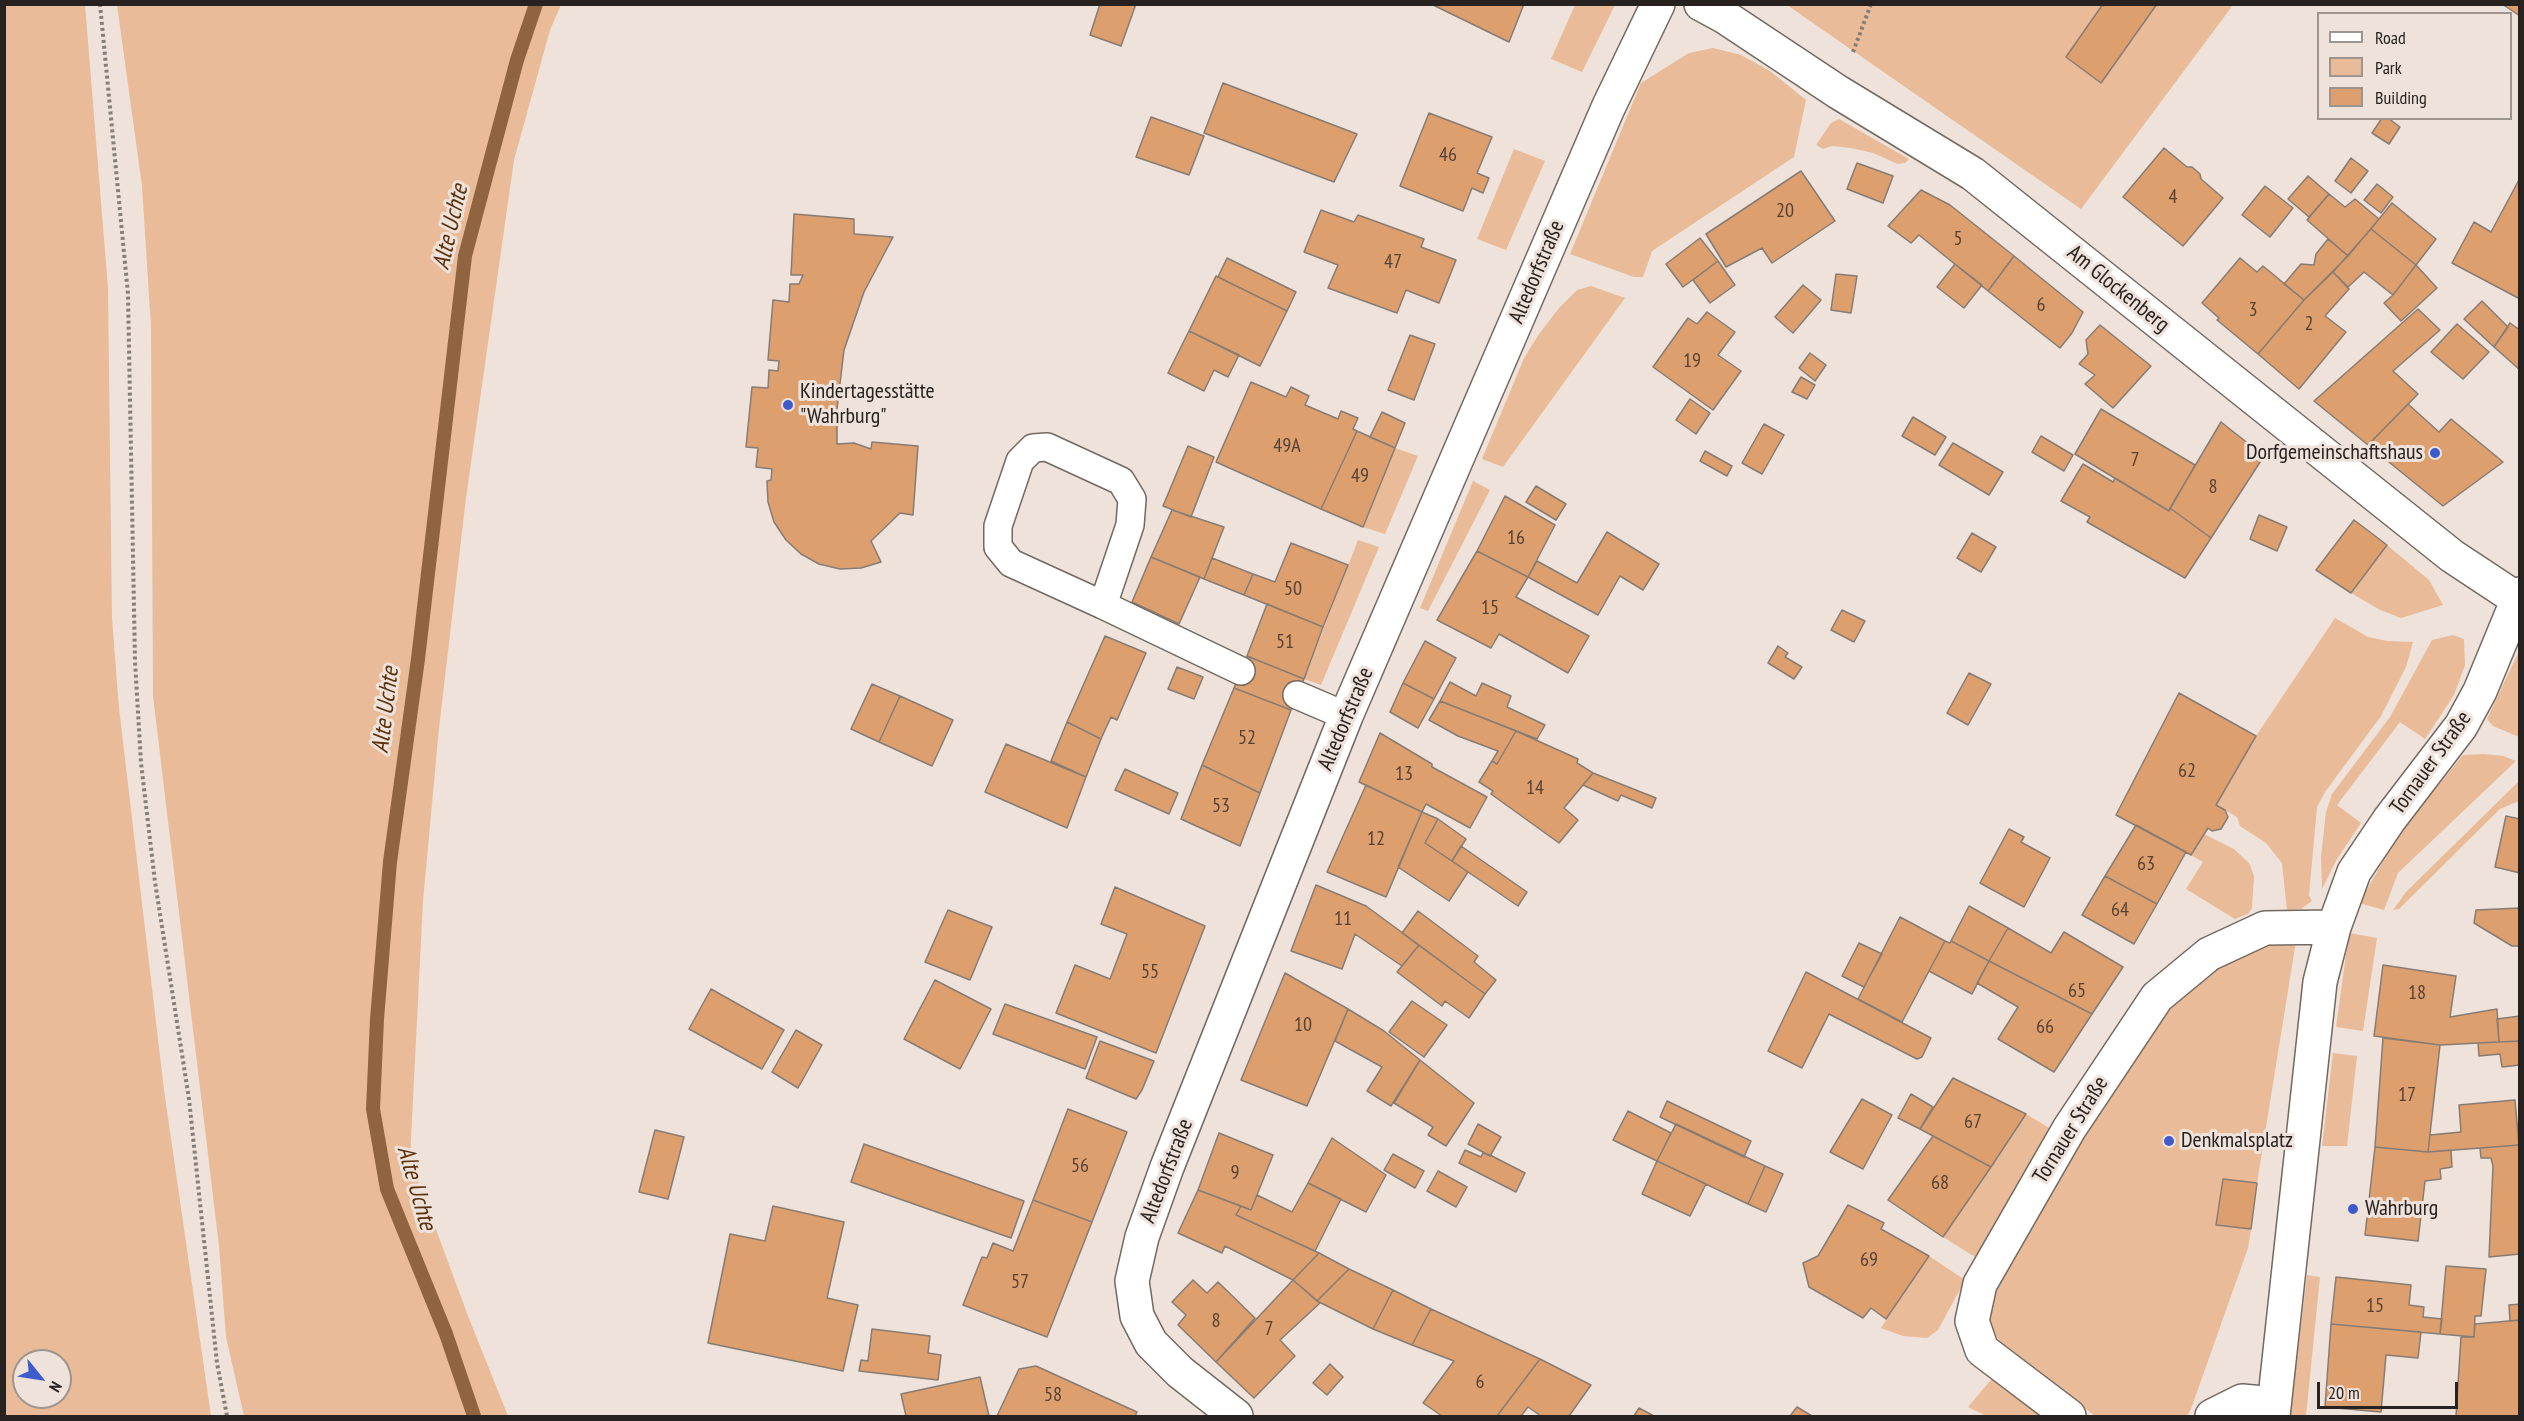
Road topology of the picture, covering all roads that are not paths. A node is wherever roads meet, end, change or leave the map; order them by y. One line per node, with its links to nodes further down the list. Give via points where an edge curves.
1 (1658, 4): 7 (street, Altedorfstraße, via 1608,108)
2 (1701, 4): 3 (street, Am Glockenberg, via 1972,174 2452,556)
3 (2518, 597): 8 (street, Tornauer Straße, via 2466,717 2354,872)
4 (1103, 605): 4 (lane, via 1011,563 999,547 999,526 1020,461 1033,448 1047,447 1120,481 1132,499 1130,525); 5 (lane)
5 (1241, 671)
6 (1297, 695): 7 (lane)
7 (1346, 716): 10 (street, Altedorfstraße, via 1167,1167 1142,1237 1132,1281 1137,1316 1151,1343 1180,1372)
8 (2334, 927): 9 (street, Tornauer Straße, via 2320,982); 11 (street, Tornauer Straße, via 2265,928 2209,954 2157,997 2069,1129 1980,1284 1972,1321 1982,1350)
9 (2273, 1410): 12 (street, via 2242,1401)
10 (1236, 1416)
11 (2069, 1416)
12 (2212, 1416)

